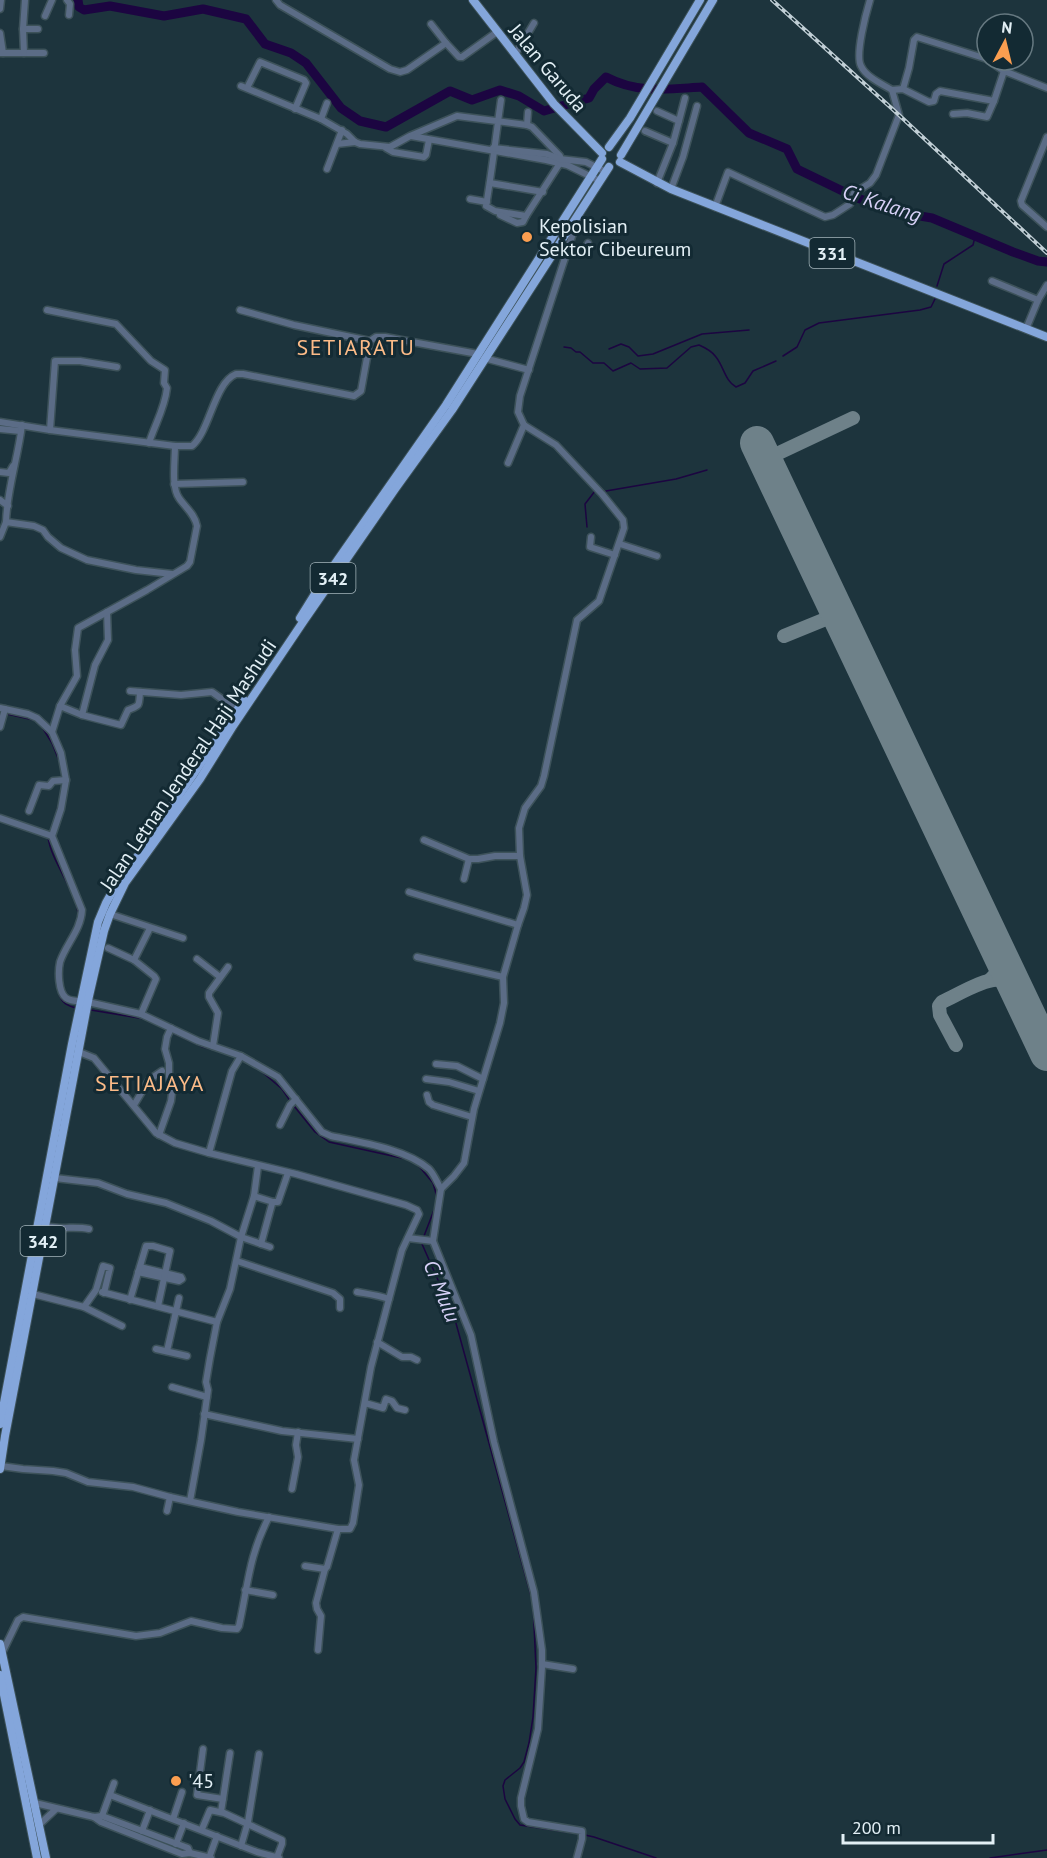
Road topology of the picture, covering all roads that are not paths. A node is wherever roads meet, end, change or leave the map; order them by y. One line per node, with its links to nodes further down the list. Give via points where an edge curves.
1 (2, 0): 10 (street)
2 (25, 0): 15 (street)
3 (52, 0): 12 (street)
4 (68, 0): 11 (street)
5 (276, 0): 19 (street, via 400,72)
6 (473, 0): 17 (main road, Jalan Garuda)
7 (700, 0): 20 (main road, Jalan Letnan Jenderal Haji Mashudi)
8 (712, 0): 21 (main road)
9 (870, 0): 31 (street, via 860,65)
10 (0, 9)
11 (69, 15)
12 (45, 16)
13 (534, 22): 25 (street)
14 (431, 24): 19 (street)
15 (23, 29): 16 (street); 23 (street)
16 (38, 29)
17 (497, 32): 19 (street, via 461,58); 25 (main road, Jalan Garuda)
18 (0, 33): 22 (street)
19 (446, 43)
20 (675, 44): 21 (main road); 57 (main road, Jalan Letnan Jenderal Haji Mashudi)
21 (684, 50): 37 (main road, via 665,79)
22 (1, 53): 23 (street)
23 (24, 53): 24 (street)
24 (44, 53)
25 (515, 55): 57 (main road, Jalan Garuda, via 561,113)
26 (975, 56): 30 (street, via 917,37)
27 (1004, 72): 34 (street)
28 (1007, 72): 29 (street)
29 (1047, 88)
30 (903, 89): 31 (street); 34 (street, via 929,102 940,91)
31 (892, 90): 70 (street, via 899,115 896,124 873,180 854,193 850,204 833,215 820,216 728,172)
32 (685, 98): 43 (street)
33 (501, 100): 42 (street)
34 (994, 101): 40 (street, via 987,117)
35 (327, 103): 41 (street)
36 (697, 106): 66 (street)
37 (655, 107): 43 (street); 58 (main road)
38 (295, 110): 38 (street, via 244,87 260,62 305,81); 41 (street)
39 (528, 112): 44 (street)
40 (953, 114)
41 (321, 119): 45 (street)
42 (498, 121): 44 (street); 47 (street, via 457,116); 55 (street)
43 (679, 121): 51 (street)
44 (527, 125): 53 (street)
45 (342, 130): 50 (street); 52 (street)
46 (645, 131): 51 (street)
47 (410, 136): 49 (street); 54 (street)
48 (1047, 137): 72 (street, via 1021,201)
49 (429, 140): 54 (street, via 424,157 392,152); 55 (street)
50 (355, 142): 52 (street); 54 (street)
51 (673, 143): 65 (street)
52 (338, 144): 60 (street)
53 (549, 144): 56 (street); 59 (street)
54 (386, 147)
55 (493, 150): 56 (street); 64 (street)
56 (547, 157): 59 (street)
57 (603, 157): 58 (main road, via 617,150); 59 (street, via 586,162); 61 (main road); 62 (main road, Jalan Letnan Jenderal Haji Mashudi / 342)
58 (620, 159): 61 (main road); 65 (main road, 331)
59 (560, 161): 62 (street); 67 (street)
60 (327, 169)
61 (608, 169): 63 (main road, Jalan Letnan Jenderal Haji Mashudi / 342)
62 (591, 176): 63 (street); 78 (main road, Jalan Letnan Jenderal Haji Mashudi / 342)
63 (600, 181): 71 (main road, Jalan Letnan Jenderal Haji Mashudi / 342)
64 (490, 183): 67 (street); 69 (street)
65 (657, 183): 66 (main road, 331)
66 (671, 189): 70 (main road, 331)
67 (543, 192): 69 (street, via 526,216 495,211 487,207)
68 (470, 198): 69 (street)
69 (487, 202)
70 (715, 207): 81 (main road, 331)
71 (580, 212): 74 (street); 78 (main road, Jalan Letnan Jenderal Haji Mashudi / 342)
72 (1047, 227)
73 (588, 243): 74 (street, via 584,250)
74 (568, 250): 86 (street)
75 (992, 281): 77 (street)
76 (1047, 285): 77 (street)
77 (1038, 300): 81 (street)
78 (513, 307): 84 (main road, Jalan Letnan Jenderal Haji Mashudi / 342)
79 (47, 310): 93 (street, via 116,324 151,361 165,370 166,398)
80 (240, 310): 83 (street)
81 (1026, 329): 82 (main road, 331)
82 (1047, 337)
83 (370, 341): 84 (street, via 385,337); 95 (street, via 357,395 236,374 226,382 195,443)
84 (481, 356): 86 (street); 87 (main road, Jalan Letnan Jenderal Haji Mashudi / 342)
85 (117, 367): 92 (street, via 55,361)
86 (528, 370): 89 (street, via 518,409)
87 (449, 407): 113 (main road, Jalan Letnan Jenderal Haji Mashudi / 342, via 323,581); 116 (main road, Jalan Letnan Jenderal Haji Mashudi / 342)
88 (0, 422): 90 (street)
89 (524, 425): 96 (street); 105 (street, via 556,446 602,494 624,522)
90 (21, 428): 91 (street); 92 (street); 101 (street)
91 (0, 429)
92 (50, 430): 93 (street)
93 (149, 443): 95 (street)
94 (16, 446): 97 (street, via 12,470)
95 (175, 446): 99 (street)
96 (508, 463)
97 (0, 472)
98 (243, 482): 99 (street)
99 (174, 484): 108 (street, via 197,526 190,562)
100 (1, 498): 101 (street)
101 (8, 506): 102 (street)
102 (6, 522): 103 (street); 108 (street, via 43,530 62,548 93,562)
103 (0, 537)
104 (591, 537): 106 (street, via 590,547)
105 (620, 544): 106 (street); 107 (street)
106 (615, 555): 124 (street, via 599,601 577,621 544,776 525,808 519,828)
107 (657, 556)
108 (172, 574): 109 (street)
109 (107, 612): 112 (street, via 78,628 76,676); 115 (street, via 108,640 95,665)
110 (130, 691): 111 (street)
111 (140, 692): 113 (street, via 212,692); 115 (street, via 138,706 128,710 121,725)
112 (60, 705): 115 (street); 118 (street)
113 (237, 710): 116 (main road, Jalan Letnan Jenderal Haji Mashudi / 342)
114 (3, 711): 117 (street); 118 (street, via 33,716)
115 (82, 715)
116 (230, 724): 128 (main road, Jalan Letnan Jenderal Haji Mashudi / 342, via 200,779 124,883); 137 (main road, Jalan Letnan Jenderal Haji Mashudi / 342, via 110,895 98,922)
117 (0, 727)
118 (52, 732): 119 (street, via 61,753)
119 (64, 780): 120 (street, via 39,785); 122 (street, via 61,809)
120 (29, 811)
121 (0, 818): 122 (street)
122 (49, 835): 140 (street, via 82,910 80,923 61,960 59,977 66,998)
123 (424, 840): 125 (street)
124 (520, 856): 125 (street); 129 (street, via 527,890)
125 (469, 859): 126 (street)
126 (465, 879)
127 (409, 892): 129 (street)
128 (110, 914): 130 (street); 137 (main road, Jalan Letnan Jenderal Haji Mashudi / 342)
129 (518, 925): 139 (street)
130 (150, 928): 131 (street); 135 (street)
131 (183, 938)
132 (108, 948): 135 (street)
133 (417, 957): 139 (street)
134 (197, 959): 138 (street)
135 (134, 960): 142 (street, via 156,979)
136 (228, 967): 138 (street)
137 (91, 972): 140 (main road, Jalan Letnan Jenderal Haji Mashudi / 342)
138 (220, 977): 144 (street, via 208,995 218,1010)
139 (503, 977): 150 (street, via 504,1003)
140 (84, 1003): 141 (main road, Jalan Letnan Jenderal Haji Mashudi / 342); 142 (street)
141 (82, 1013): 145 (main road, Jalan Letnan Jenderal Haji Mashudi / 342); 198 (main road, Jalan Letnan Jenderal Haji Mashudi / 342)
142 (141, 1014): 143 (street)
143 (169, 1030): 144 (street); 157 (street, via 165,1049 172,1093)
144 (215, 1046): 146 (street)
145 (79, 1052): 154 (street, via 94,1058); 161 (main road, Jalan Letnan Jenderal Haji Mashudi / 342)
146 (240, 1057): 153 (street, via 278,1077); 158 (street, via 230,1076)
147 (436, 1064): 150 (street, via 458,1066)
148 (162, 1071): 154 (street, via 149,1080)
149 (426, 1079): 151 (street)
150 (483, 1079): 151 (street)
151 (479, 1091): 155 (street)
152 (427, 1095): 155 (street, via 433,1105)
153 (293, 1102): 156 (street); 162 (street, via 322,1132 395,1151 429,1169)
154 (134, 1105): 157 (street)
155 (472, 1117): 162 (street, via 464,1163)
156 (280, 1125)
157 (159, 1135): 158 (street)
158 (208, 1153): 159 (street)
159 (258, 1166): 160 (street); 163 (street)
160 (288, 1173): 164 (street, via 278,1202); 168 (street, via 416,1209 419,1214)
161 (55, 1178): 165 (main road, Jalan Letnan Jenderal Haji Mashudi / 342); 167 (street, via 98,1183 166,1203)
162 (441, 1189): 169 (street)
163 (254, 1196): 164 (street); 167 (street)
164 (273, 1202): 170 (street)
165 (46, 1226): 166 (street); 178 (main road, Jalan Letnan Jenderal Haji Mashudi / 342)
166 (89, 1229)
167 (242, 1237): 170 (street); 172 (street)
168 (411, 1239): 169 (street); 180 (street, via 402,1250)
169 (432, 1241): 215 (street, via 471,1335 494,1442 532,1585)
170 (261, 1244): 171 (street)
171 (270, 1247)
172 (237, 1261): 184 (street, via 333,1293 340,1299); 186 (street)
173 (139, 1270): 174 (street); 174 (street, via 147,1245 168,1249); 181 (street)
174 (164, 1276): 182 (street)
175 (96, 1290): 177 (street); 177 (street, via 103,1266 108,1267); 183 (street)
176 (357, 1292): 180 (street)
177 (104, 1293): 181 (street)
178 (33, 1294): 183 (street); 201 (main road, Jalan Letnan Jenderal Haji Mashudi / 342)
179 (179, 1298): 185 (street)
180 (389, 1299): 188 (street)
181 (130, 1300): 182 (street)
182 (158, 1306): 185 (street)
183 (84, 1307): 187 (street)
184 (340, 1308)
185 (176, 1312): 186 (street); 190 (street)
186 (218, 1322): 194 (street, via 207,1375)
187 (122, 1326)
188 (376, 1342): 192 (street, via 402,1357); 195 (street)
189 (156, 1349): 190 (street)
190 (167, 1352): 191 (street)
191 (187, 1356)
192 (417, 1360)
193 (172, 1387): 194 (street)
194 (207, 1397): 197 (street)
195 (365, 1403): 196 (street, via 383,1408 386,1399); 200 (street)
196 (405, 1410)
197 (204, 1414): 199 (street); 204 (street)
198 (0, 1424)
199 (298, 1432): 200 (street); 202 (street)
200 (358, 1439): 207 (street, via 354,1464 359,1485 353,1523 349,1529)
201 (0, 1467): 203 (street, via 66,1473 88,1482 133,1487)
202 (292, 1489)
203 (170, 1497): 204 (street); 205 (street)
204 (190, 1501): 206 (street)
205 (167, 1511)
206 (269, 1517): 207 (street); 210 (street, via 254,1552)
207 (338, 1529): 209 (street)
208 (305, 1566): 209 (street)
209 (325, 1569): 213 (street, via 316,1603 321,1616)
210 (245, 1590): 211 (street); 214 (street, via 236,1629 194,1621 160,1633 130,1636 23,1617)
211 (273, 1595)
212 (0, 1644): 214 (main road)
213 (318, 1650)
214 (2, 1653): 225 (main road)
215 (543, 1664): 216 (street); 246 (street, via 538,1729 521,1798 522,1810 528,1822 580,1830 583,1836)
216 (573, 1669)
217 (0, 1678): 242 (main road)
218 (203, 1749): 224 (street, via 197,1795)
219 (230, 1753): 224 (street)
220 (259, 1754): 231 (street)
221 (114, 1783): 223 (street)
222 (182, 1792): 230 (street)
223 (110, 1795): 227 (street); 229 (street)
224 (223, 1799): 228 (street)
225 (35, 1803): 226 (street); 233 (main road)
226 (56, 1809): 229 (street); 233 (street)
227 (150, 1810): 230 (street); 235 (street)
228 (221, 1812): 231 (street); 234 (street, via 210,1810)
229 (98, 1816): 235 (street); 240 (street, via 101,1822)
230 (173, 1819): 232 (street)
231 (248, 1822): 238 (street); 245 (street, via 282,1840)
232 (184, 1823): 234 (street); 237 (street)
233 (40, 1824): 243 (main road)
234 (202, 1829): 236 (street)
235 (142, 1831): 237 (street)
236 (217, 1836): 238 (street); 244 (street)
237 (176, 1844): 239 (street, via 189,1848)
238 (241, 1846): 241 (street)
239 (190, 1853): 240 (street); 244 (street)
240 (173, 1855)
241 (256, 1855): 245 (street)
242 (37, 1858)
243 (46, 1858)
244 (210, 1858)
245 (278, 1858)
246 (577, 1858)

